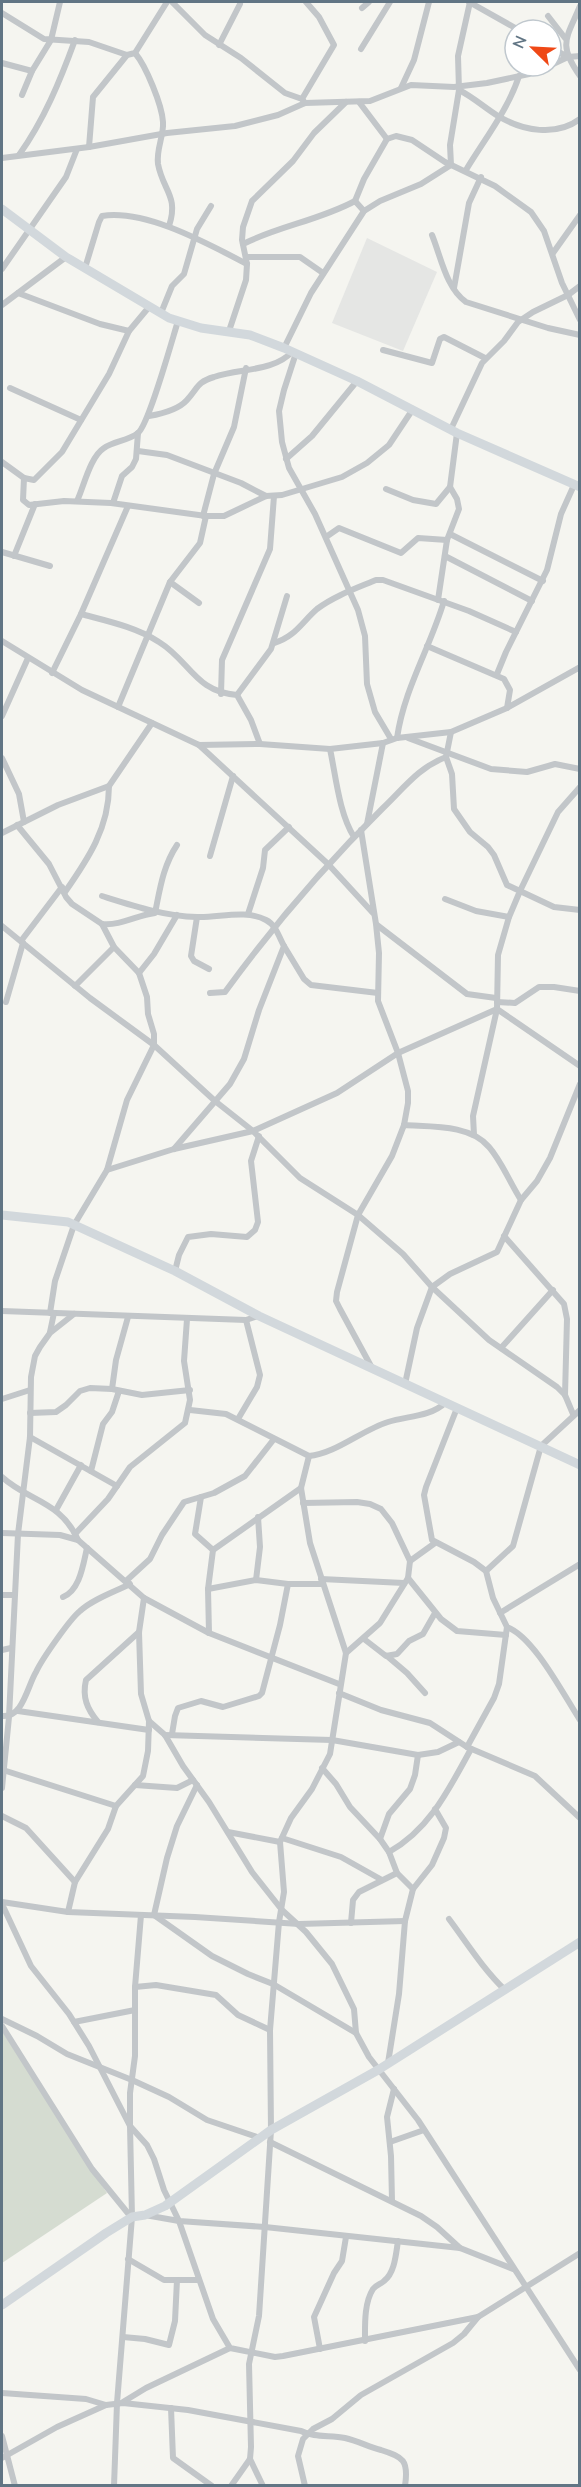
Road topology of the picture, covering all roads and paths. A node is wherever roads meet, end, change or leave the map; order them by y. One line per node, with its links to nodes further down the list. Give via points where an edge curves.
1 (60, 2): 16 (street)
2 (167, 2): 20 (street)
3 (172, 2): 18 (street)
4 (306, 2): 34 (street, via 334,45)
5 (369, 2): 11 (street)
6 (390, 2): 19 (street)
7 (429, 2): 31 (street, via 414,60)
8 (470, 2): 14 (street); 32 (street, via 458,56)
9 (240, 4): 18 (street)
10 (579, 6): 15 (street)
11 (362, 8)
12 (2, 13): 16 (street, via 32,33)
13 (548, 16): 15 (street)
14 (503, 21)
15 (566, 38): 24 (street)
16 (51, 40): 17 (street); 27 (street)
17 (75, 40): 22 (street); 43 (street, via 49,106)
18 (219, 45): 34 (street, via 285,93)
19 (361, 49)
20 (135, 52): 22 (street); 39 (street, via 159,106)
21 (563, 54): 24 (street)
22 (128, 55): 41 (street, via 93,97)
23 (579, 56): 24 (street)
24 (568, 57): 25 (street); 28 (street)
25 (563, 60)
26 (2, 63): 27 (street)
27 (32, 71): 33 (street)
28 (579, 76)
29 (510, 78): 32 (street)
30 (518, 78): 37 (street)
31 (401, 88): 32 (street, via 420,84); 36 (street, via 384,97)
32 (458, 88): 37 (street); 45 (street)
33 (22, 95)
34 (303, 101): 35 (street); 39 (street, via 258,122)
35 (346, 102): 36 (street); 57 (street, via 252,201 243,227)
36 (359, 102): 40 (street)
37 (499, 117): 38 (street, via 549,131); 46 (street)
38 (579, 119)
39 (161, 134): 41 (street); 53 (street, via 158,163 174,206)
40 (387, 139): 45 (street, via 396,136 412,140); 48 (street)
41 (89, 147): 42 (street)
42 (77, 148): 43 (street); 54 (street, via 66,177)
43 (19, 155): 44 (street)
44 (2, 158)
45 (451, 165): 46 (street); 51 (street, via 422,184)
46 (466, 170): 47 (street)
47 (481, 177): 58 (street, via 531,212); 65 (street, via 469,203)
48 (355, 201): 51 (street); 57 (street)
49 (210, 206): 56 (street)
50 (2, 209): 54 (street)
51 (364, 211): 63 (street)
52 (579, 215): 58 (street)
53 (169, 226): 56 (street); 61 (street, via 131,217 102,216)
54 (29, 228): 59 (street); 62 (street)
55 (432, 235): 65 (street)
56 (195, 240): 60 (street); 70 (street, via 184,274 172,286)
57 (243, 244): 60 (street)
58 (553, 253): 67 (street)
59 (66, 257): 61 (street); 66 (street)
60 (247, 261): 63 (street, via 300,257); 75 (street, via 246,280)
61 (85, 268): 69 (street)
62 (2, 269)
63 (323, 273): 78 (street, via 297,320)
64 (579, 286): 67 (street)
65 (454, 288): 71 (street, via 466,302)
66 (18, 292): 68 (street); 74 (street, via 100,324)
67 (568, 296): 71 (street); 72 (street)
68 (2, 304)
69 (149, 307): 70 (street); 74 (street)
70 (161, 313): 73 (street)
71 (521, 318): 76 (street); 79 (street)
72 (579, 320)
73 (178, 321): 75 (street); 84 (street)
74 (129, 330): 85 (street, via 109,374)
75 (229, 331): 78 (street)
76 (579, 335)
77 (383, 350): 79 (street, via 432,363 444,337)
78 (291, 351): 80 (street, via 273,365); 81 (street); 89 (street, via 279,411)
79 (485, 358): 86 (street, via 474,376)
80 (246, 368): 84 (street, via 203,381 179,407); 91 (street, via 234,427)
81 (357, 381): 83 (street); 89 (street, via 312,436)
82 (10, 388): 85 (street)
83 (413, 409): 86 (street); 96 (street, via 389,445 367,463 342,477)
84 (149, 416): 87 (street)
85 (81, 420): 92 (street, via 57,459 34,480)
86 (454, 431): 93 (street); 94 (street)
87 (138, 433): 88 (street); 99 (street, via 102,449)
88 (138, 451): 91 (street, via 167,455); 100 (street, via 132,467 122,476)
89 (286, 459): 96 (street)
90 (2, 462): 92 (street)
91 (214, 474): 97 (street); 103 (street)
92 (24, 478): 101 (street, via 24,503)
93 (577, 486): 110 (street, via 561,514)
94 (450, 487): 95 (street, via 436,504); 105 (street, via 459,504)
95 (386, 489)
96 (302, 490): 98 (street); 104 (street)
97 (266, 496): 98 (street); 103 (street, via 224,516)
98 (274, 496): 127 (street, via 270,549 222,660)
99 (77, 501): 100 (street); 101 (street)
100 (113, 503): 102 (street)
101 (35, 504): 107 (street)
102 (128, 506): 103 (street); 117 (street)
103 (205, 516): 111 (street, via 200,543)
104 (326, 537): 105 (street, via 339,528 401,553 418,538); 112 (street)
105 (449, 537): 108 (street); 110 (street)
106 (2, 552): 107 (street)
107 (14, 556): 109 (street)
108 (445, 556): 114 (street); 115 (street)
109 (50, 566)
110 (543, 581): 115 (street)
111 (170, 582): 116 (street); 119 (street)
112 (349, 592): 114 (street, via 383,580); 121 (street, via 316,610 285,640); 135 (street, via 362,624 367,684 375,712)
113 (287, 596): 121 (street)
114 (441, 600): 118 (street); 122 (street)
115 (532, 601): 118 (street)
116 (199, 603)
117 (81, 614): 119 (street); 125 (street)
118 (516, 632): 126 (street)
119 (148, 636): 127 (street, via 170,650 196,678); 129 (street)
120 (2, 641): 123 (street)
121 (274, 643): 128 (street)
122 (427, 645): 126 (street); 135 (street)
123 (28, 658): 125 (street); 131 (street)
124 (579, 667): 130 (street)
125 (52, 673): 129 (street)
126 (497, 674): 130 (street, via 508,683)
127 (221, 694): 128 (street)
128 (237, 695): 137 (street)
129 (118, 707): 132 (street)
130 (507, 708): 133 (street)
131 (2, 716)
132 (152, 723): 138 (street); 144 (street)
133 (451, 732): 134 (street); 140 (street)
134 (407, 738): 135 (street); 140 (street)
135 (394, 739): 136 (street)
136 (383, 743): 139 (street); 147 (street)
137 (260, 744): 138 (street); 139 (street)
138 (199, 745): 143 (street)
139 (330, 749): 151 (street)
140 (447, 756): 142 (street, via 512,772 555,764); 147 (street, via 415,775); 156 (street, via 457,815 473,836 488,846 507,885)
141 (2, 758): 146 (street, via 16,784)
142 (579, 769)
143 (233, 776): 148 (street); 153 (street)
144 (109, 786): 146 (street); 155 (street, via 104,826 84,866)
145 (579, 787): 156 (street, via 558,812)
146 (20, 824): 149 (street); 155 (street)
147 (367, 824): 150 (street)
148 (289, 827): 154 (street); 161 (street, via 265,850)
149 (4, 829)
150 (361, 830): 151 (street); 163 (street)
151 (354, 837): 154 (street)
152 (177, 845): 160 (street, via 164,871)
153 (210, 856)
154 (328, 864): 163 (street); 169 (street)
155 (63, 890): 166 (street, via 72,904); 170 (street)
156 (520, 891): 159 (street, via 554,907); 165 (street)
157 (102, 896): 160 (street)
158 (445, 899): 165 (street)
159 (579, 910)
160 (155, 913): 162 (street); 166 (street, via 112,925)
161 (248, 914): 164 (street); 169 (street, via 269,921)
162 (177, 915): 164 (street); 174 (street)
163 (375, 916): 167 (street)
164 (197, 917): 173 (street, via 191,956)
165 (508, 917): 180 (street, via 498,955)
166 (102, 924): 172 (street)
167 (376, 924): 178 (street); 180 (street, via 467,994)
168 (2, 926): 170 (street)
169 (274, 927): 171 (street); 177 (street, via 225,992)
170 (22, 942): 175 (street); 179 (street)
171 (284, 946): 178 (street, via 311,985); 185 (street, via 244,1059)
172 (114, 947): 174 (street); 175 (street)
173 (209, 969)
174 (139, 973): 181 (street)
175 (75, 986): 181 (street)
176 (579, 991): 180 (street, via 539,987 515,1003)
177 (210, 993)
178 (378, 993): 182 (street)
179 (6, 1002)
180 (497, 1003): 182 (street); 183 (street); 188 (street, via 473,1116)
181 (154, 1045): 185 (street); 190 (street, via 127,1100)
182 (398, 1053): 186 (street, via 408,1091); 187 (street, via 337,1093)
183 (579, 1066)
184 (579, 1084): 191 (street, via 550,1158)
185 (215, 1101): 187 (street); 189 (street)
186 (404, 1125): 188 (street); 193 (street, via 392,1156)
187 (256, 1133): 189 (street); 193 (street, via 300,1178); 196 (street, via 251,1161 258,1222 255,1230 247,1237 188,1237)
188 (474, 1135): 191 (street, via 488,1146)
189 (174, 1149): 190 (street)
190 (107, 1170): 194 (street)
191 (521, 1200): 195 (street)
192 (2, 1215): 194 (street)
193 (358, 1215): 197 (street, via 403,1254); 208 (street, via 336,1300)
194 (74, 1225): 196 (street); 200 (street, via 55,1281)
195 (504, 1236): 197 (street, via 495,1254 450,1274); 198 (street)
196 (175, 1271): 202 (street)
197 (432, 1287): 207 (street); 209 (street, via 417,1328)
198 (553, 1290): 207 (street); 213 (street, via 564,1304 567,1319)
199 (2, 1311): 200 (street)
200 (52, 1313): 201 (street); 206 (street)
201 (74, 1314): 203 (street); 206 (street)
202 (259, 1316): 205 (street); 208 (street)
203 (129, 1317): 204 (street); 211 (street, via 116,1360)
204 (187, 1319): 205 (street); 212 (street, via 184,1361)
205 (246, 1320): 220 (street, via 260,1375)
206 (50, 1333): 210 (street, via 35,1356)
207 (501, 1348): 213 (street)
208 (372, 1368): 209 (street)
209 (405, 1384): 215 (street)
210 (30, 1390): 214 (street); 219 (street)
211 (116, 1390): 212 (street, via 142,1395); 219 (street, via 83,1390 56,1412); 227 (street)
212 (190, 1390): 217 (street)
213 (565, 1395): 218 (street)
214 (2, 1399)
215 (445, 1403): 216 (street); 224 (street, via 435,1412 387,1422 326,1452)
216 (457, 1408): 223 (street); 239 (street, via 424,1495)
217 (190, 1410): 220 (street, via 214,1411); 229 (street, via 185,1423 130,1467)
218 (576, 1412): 223 (street)
219 (30, 1413): 221 (street)
220 (238, 1419): 222 (street)
221 (30, 1437): 225 (street); 231 (street)
222 (274, 1439): 224 (street); 232 (street, via 245,1476)
223 (541, 1446): 226 (street); 244 (street, via 513,1546)
224 (309, 1456): 230 (street)
225 (81, 1465): 227 (street); 234 (street)
226 (579, 1465)
227 (92, 1471): 229 (street)
228 (2, 1476): 231 (street)
229 (117, 1486): 238 (street)
230 (301, 1488): 233 (street); 235 (street)
231 (24, 1491): 234 (street); 237 (street)
232 (201, 1497): 241 (street, via 195,1534); 248 (street, via 180,1505 150,1559)
233 (303, 1503): 242 (street, via 357,1502 381,1509); 247 (street)
234 (56, 1510): 238 (street)
235 (258, 1517): 241 (street); 245 (street)
236 (2, 1533): 237 (street)
237 (18, 1534): 238 (street); 252 (street)
238 (76, 1537): 240 (street)
239 (435, 1543): 242 (street); 244 (street)
240 (87, 1548): 248 (street); 253 (street, via 76,1585)
241 (213, 1550): 250 (street)
242 (410, 1561): 246 (street)
243 (579, 1564): 256 (street)
244 (486, 1571): 256 (street)
245 (256, 1580): 249 (street); 250 (street)
246 (406, 1581): 247 (street); 255 (street); 261 (street, via 380,1623)
247 (322, 1582): 249 (street); 264 (street)
248 (128, 1583): 254 (street); 270 (street, via 76,1615 37,1670)
249 (288, 1584): 265 (street)
250 (208, 1589): 259 (street)
251 (2, 1595): 252 (street)
252 (13, 1595): 262 (street)
253 (63, 1597)
254 (144, 1598): 258 (street); 259 (street)
255 (435, 1613): 260 (street, via 457,1630); 266 (street, via 423,1634 397,1654)
256 (500, 1613): 257 (street)
257 (507, 1627): 260 (street); 272 (street, via 517,1631 531,1646)
258 (139, 1632): 273 (street, via 141,1694); 274 (street, via 86,1680 85,1701)
259 (209, 1633): 265 (street)
260 (506, 1635): 279 (street, via 497,1691)
261 (364, 1638): 264 (street); 266 (street)
262 (11, 1648): 263 (street); 271 (street)
263 (2, 1650)
264 (346, 1653): 267 (street)
265 (271, 1656): 267 (street); 276 (street, via 265,1687 259,1696 223,1707 201,1701 178,1708)
266 (386, 1656): 269 (street)
267 (339, 1684): 268 (street)
268 (339, 1693): 277 (street); 278 (street, via 429,1723)
269 (425, 1693)
270 (18, 1711): 271 (street); 274 (street)
271 (5, 1716): 282 (street)
272 (579, 1720)
273 (149, 1721): 275 (street); 276 (street)
274 (98, 1722): 275 (street)
275 (149, 1730): 284 (street, via 147,1763)
276 (169, 1734): 277 (street); 283 (street)
277 (332, 1740): 280 (street); 281 (street)
278 (459, 1742): 279 (street); 280 (street, via 438,1752)
279 (469, 1748): 287 (street); 289 (street, via 535,1776)
280 (418, 1755): 291 (street, via 410,1789 389,1814)
281 (322, 1768): 291 (street); 292 (street)
282 (2, 1775): 285 (street); 286 (street)
283 (195, 1783): 284 (street, via 177,1788); 290 (street); 302 (street, via 166,1858)
284 (135, 1785): 286 (street)
285 (2, 1788)
286 (116, 1806): 296 (street, via 108,1829)
287 (435, 1809): 293 (street, via 408,1842); 297 (street, via 446,1828 444,1838 432,1865)
288 (2, 1816): 296 (street, via 26,1828)
289 (579, 1818)
290 (228, 1832): 292 (street); 299 (street)
291 (380, 1839): 293 (street)
292 (281, 1840): 295 (street, via 341,1857); 299 (street)
293 (389, 1852): 294 (street)
294 (397, 1873): 295 (street); 297 (street)
295 (382, 1880): 306 (street, via 356,1896)
296 (75, 1882): 300 (street)
297 (413, 1889): 304 (street)
298 (2, 1903): 300 (street); 314 (street, via 31,1966)
299 (282, 1911): 305 (street); 307 (street)
300 (68, 1912): 301 (street)
301 (141, 1915): 302 (street); 310 (street)
302 (154, 1915): 305 (street); 309 (street, via 212,1956)
303 (449, 1918): 311 (street, via 484,1969)
304 (405, 1921): 306 (street); 318 (street)
305 (279, 1922): 307 (street); 309 (street)
306 (351, 1923): 307 (street)
307 (299, 1924): 317 (street, via 332,1964 354,2009)
308 (579, 1942): 311 (street)
309 (273, 1984): 316 (street); 317 (street)
310 (135, 1987): 312 (street); 316 (street, via 156,1985 216,1995 232,2012)
311 (505, 1990): 318 (street)
312 (135, 2010): 314 (street); 321 (street)
313 (2, 2019): 319 (street)
314 (74, 2022): 319 (street)
315 (2, 2026): 332 (street, via 92,2169)
316 (270, 2030): 324 (street)
317 (356, 2033): 320 (street)
318 (388, 2063): 320 (street)
319 (99, 2068): 321 (street); 323 (street)
320 (378, 2070): 322 (street); 324 (street)
321 (132, 2080): 323 (street); 326 (street, via 207,2120)
322 (394, 2089): 325 (street); 328 (street, via 387,2117)
323 (130, 2126): 330 (street, via 147,2145); 332 (street)
324 (271, 2130): 326 (street); 327 (street)
325 (424, 2130): 328 (street); 340 (street)
326 (260, 2138): 330 (street)
327 (270, 2142): 329 (street); 334 (street)
328 (390, 2142): 329 (street)
329 (392, 2201): 337 (street, via 437,2227)
330 (170, 2203): 331 (street); 333 (street)
331 (145, 2215): 332 (street); 333 (street)
332 (132, 2217): 339 (street); 344 (street)
333 (179, 2221): 334 (street); 342 (street)
334 (265, 2227): 335 (street); 350 (street, via 259,2316)
335 (346, 2236): 336 (street); 349 (street, via 342,2261 314,2317)
336 (398, 2241): 337 (street); 347 (street, via 388,2277 373,2289 370,2297)
337 (460, 2248): 340 (street)
338 (579, 2253): 343 (street)
339 (128, 2259): 341 (street, via 164,2280); 346 (street)
340 (514, 2269): 343 (street)
341 (177, 2280): 342 (street); 346 (street, via 175,2321 169,2345)
342 (199, 2280): 348 (street, via 213,2319)
343 (525, 2286): 345 (street); 351 (street)
344 (2, 2305)
345 (478, 2317): 347 (street); 357 (street, via 453,2343 361,2396)
346 (123, 2337): 353 (street)
347 (365, 2341): 349 (street)
348 (230, 2348): 350 (street); 353 (street)
349 (320, 2349): 350 (street, via 275,2357)
350 (250, 2352): 356 (street)
351 (579, 2370)
352 (2, 2393): 354 (street, via 86,2398)
353 (120, 2403): 354 (street); 355 (street); 362 (street)
354 (106, 2405): 359 (street)
355 (171, 2408): 356 (street); 363 (street, via 173,2458)
356 (252, 2423): 357 (street); 360 (street)
357 (307, 2435): 366 (street, via 298,2456); 367 (street, via 339,2437 392,2452 405,2466)
358 (2, 2436): 359 (street)
359 (5, 2457): 361 (street)
360 (250, 2458): 364 (street); 365 (street)
361 (15, 2486)
362 (114, 2486)
363 (212, 2486)
364 (231, 2486)
365 (263, 2486)
366 (305, 2486)
367 (405, 2486)

